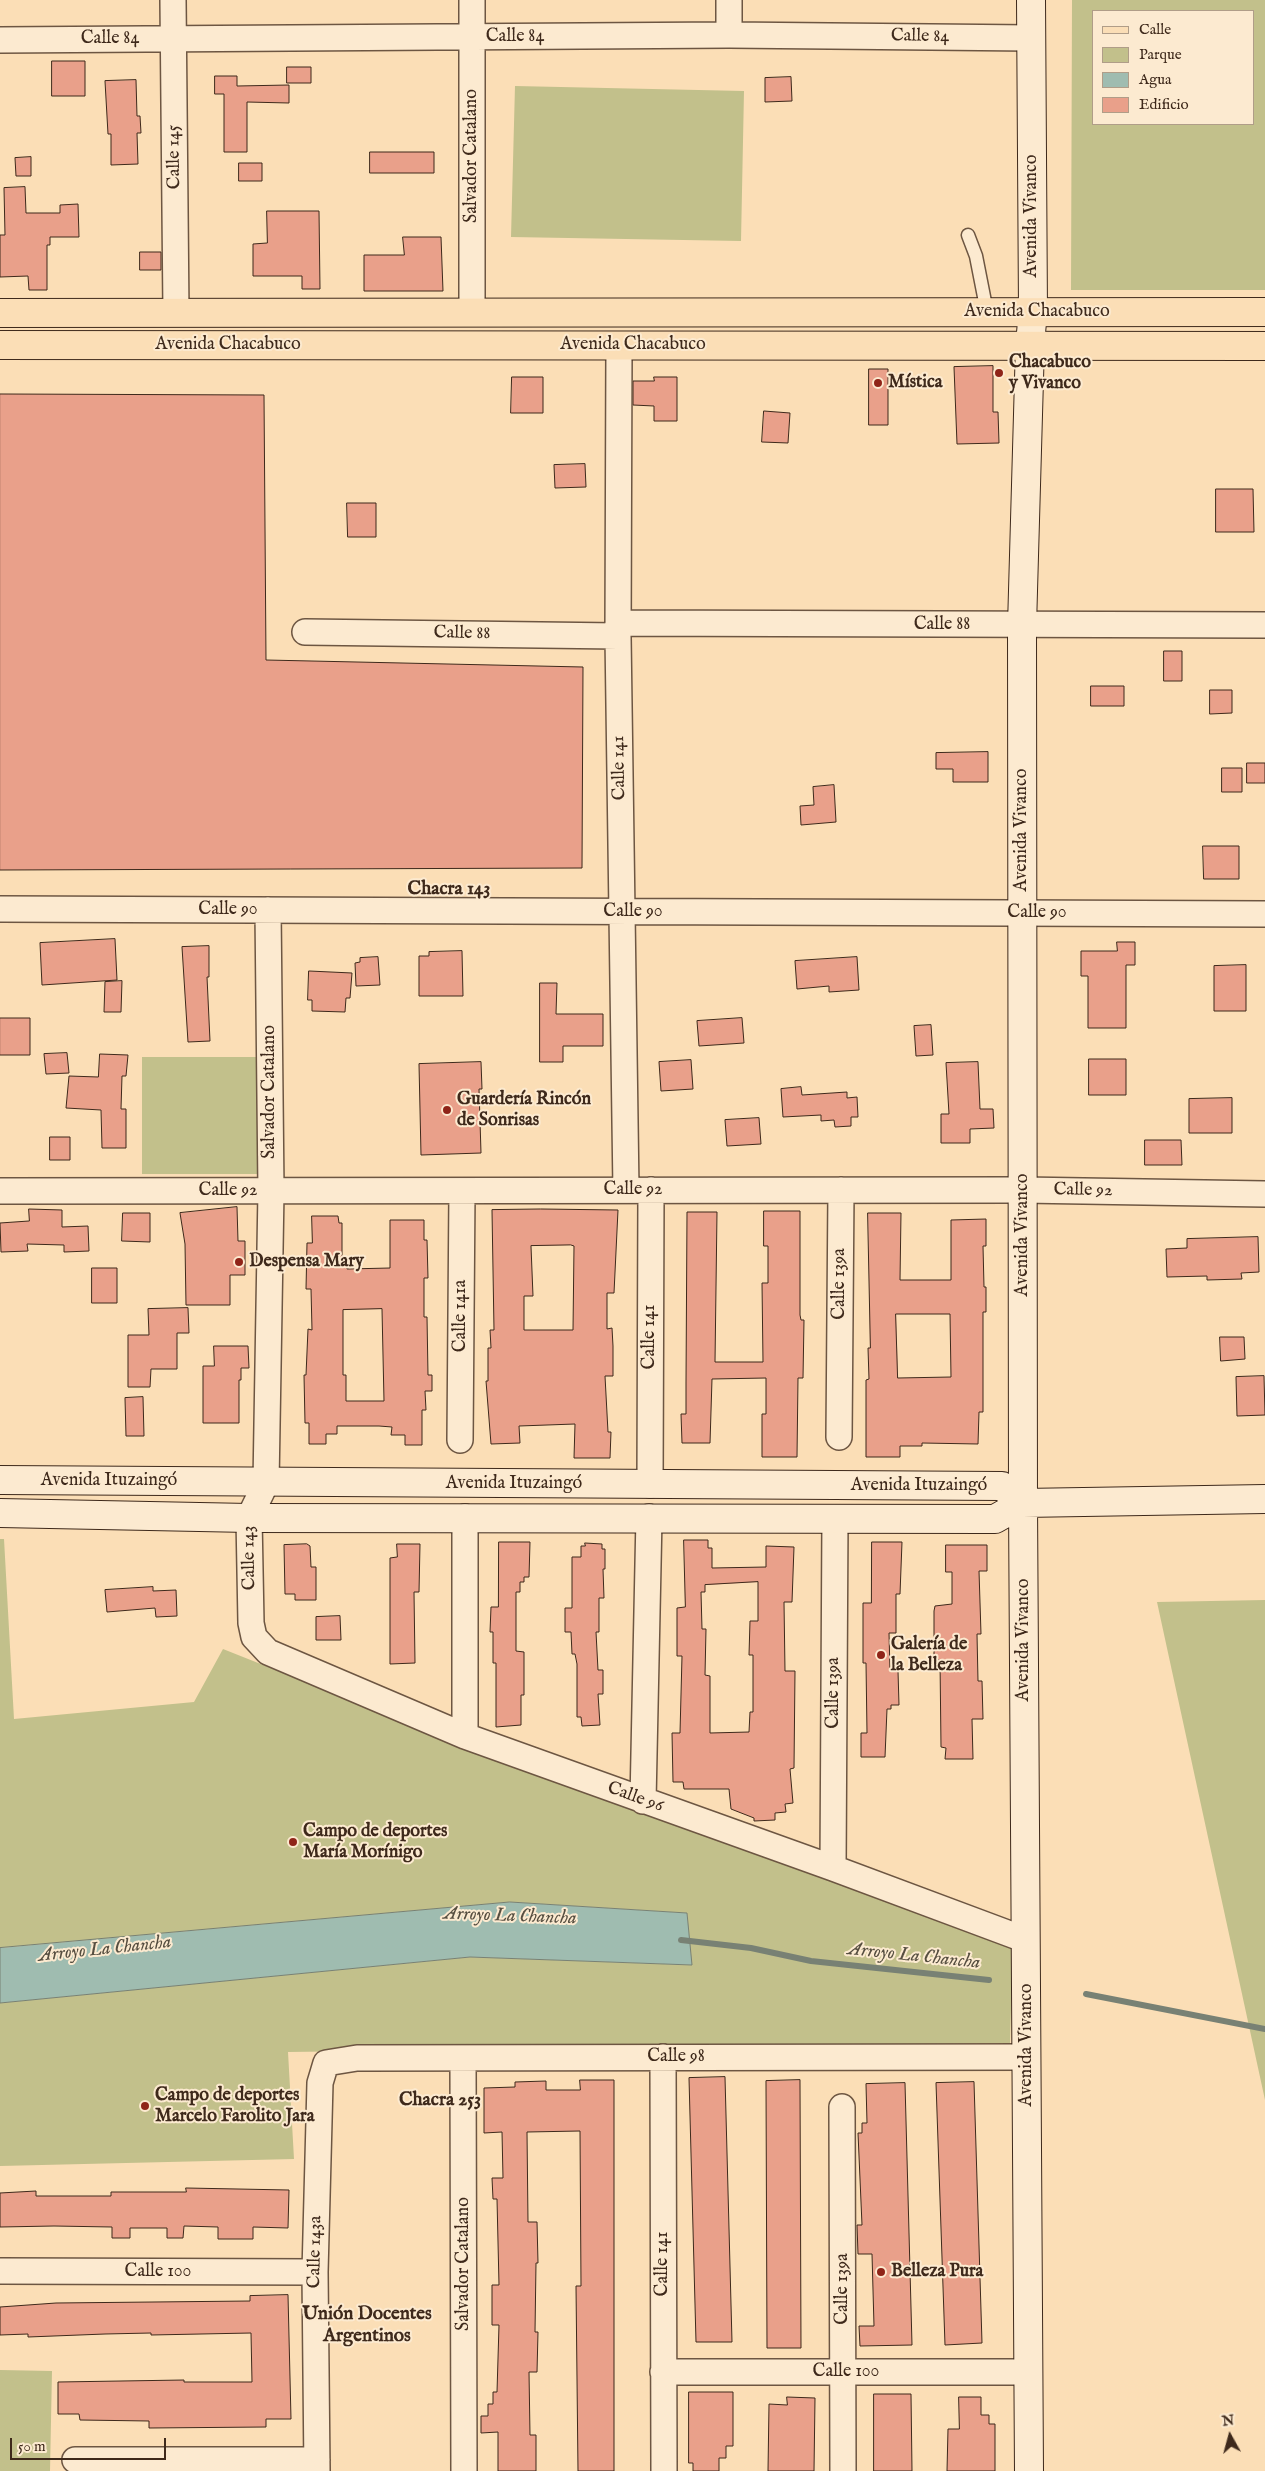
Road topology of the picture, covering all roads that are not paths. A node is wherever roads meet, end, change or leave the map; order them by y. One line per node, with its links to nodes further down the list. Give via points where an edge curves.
1 (174, 0): 8 (street, Calle 145)
2 (472, 0): 6 (street, Salvador Catalano)
3 (729, 0): 5 (street)
4 (1031, 0): 7 (main road, Avenida Vivanco)
5 (729, 35): 6 (street, Calle 84); 7 (street, Calle 84)
6 (472, 37): 8 (street, Calle 84); 12 (street, Salvador Catalano)
7 (1031, 38): 11 (main road, Avenida Vivanco)
8 (174, 39): 9 (street, Calle 84); 15 (street, Calle 145)
9 (0, 40)
10 (968, 235): 13 (lane, via 976,256)
11 (1033, 311): 13 (main road, Avenida Chacabuco); 14 (main road, Avenida Chacabuco); 17 (main road, Avenida Vivanco)
12 (472, 312): 13 (main road, Avenida Chacabuco); 15 (main road, Avenida Chacabuco)
13 (987, 312)
14 (1265, 312)
15 (176, 313): 16 (main road, Avenida Chacabuco)
16 (0, 314)
17 (1030, 344): 19 (main road, Avenida Chacabuco); 20 (main road, Avenida Chacabuco); 22 (main road, Avenida Vivanco)
18 (0, 345): 19 (main road, Avenida Chacabuco)
19 (619, 345): 23 (street, Calle 141)
20 (1265, 346)
21 (1265, 625): 22 (street, Calle 88)
22 (1022, 626): 23 (street, Calle 88); 28 (main road, Avenida Vivanco)
23 (618, 630): 24 (street, Calle 88); 27 (street, Calle 141)
24 (305, 632)
25 (0, 909): 26 (street, Calle 90)
26 (268, 910): 27 (street, Calle 90); 35 (street, Salvador Catalano)
27 (622, 912): 28 (street, Calle 90); 30 (street, Calle 141)
28 (1022, 913): 29 (street, Calle 90); 33 (main road, Avenida Vivanco)
29 (1265, 914)
30 (626, 1190): 31 (street, Calle 92); 36 (street, Calle 92)
31 (651, 1190): 32 (street, Calle 92); 42 (street, Calle 141)
32 (841, 1190): 33 (street, Calle 92); 38 (street, Calle 139a)
33 (1023, 1190): 37 (street, Calle 92); 44 (main road, Avenida Vivanco)
34 (0, 1191): 35 (street, Calle 92)
35 (270, 1191): 36 (street, Calle 92); 41 (street, Salvador Catalano)
36 (462, 1191): 39 (street, Calle 141a)
37 (1265, 1194)
38 (839, 1437)
39 (460, 1440)
40 (0, 1480): 41 (main road, Avenida Ituzaingó)
41 (266, 1482): 42 (main road, Avenida Ituzaingó); 48 (street, Calle 143)
42 (650, 1485): 44 (main road, Avenida Ituzaingó, via 1002,1486)
43 (1265, 1499): 44 (main road, Avenida Ituzaingó)
44 (1023, 1503): 49 (main road, Avenida Ituzaingó, via 995,1519); 54 (main road, Avenida Vivanco)
45 (0, 1513): 48 (main road, Avenida Ituzaingó)
46 (465, 1517): 47 (main road, Avenida Ituzaingó); 48 (main road, Avenida Ituzaingó); 51 (street)
47 (649, 1517): 49 (main road, Avenida Ituzaingó); 52 (street)
48 (249, 1518): 50 (street, Calle 143)
49 (835, 1518): 53 (street, Calle 139a)
50 (254, 1637): 51 (street, Calle 96, via 268,1652)
51 (465, 1736): 52 (street, Calle 96)
52 (643, 1801): 53 (street, Calle 96)
53 (833, 1868): 54 (street, Calle 96)
54 (1026, 1940): 55 (main road, Avenida Vivanco)
55 (1027, 2056): 56 (street, Calle 98); 64 (main road, Avenida Vivanco)
56 (663, 2057): 57 (street, Calle 98); 62 (street, Calle 141)
57 (463, 2058): 58 (street, Calle 98, via 351,2058); 67 (street, Salvador Catalano)
58 (326, 2063): 61 (street, Calle 143a, via 320,2083)
59 (842, 2107): 63 (street, Calle 139a)
60 (0, 2271): 61 (street, Calle 100)
61 (315, 2272): 66 (street, Calle 143a)
62 (664, 2372): 63 (street, Calle 100); 68 (street, Calle 141)
63 (843, 2372): 64 (street, Calle 100); 69 (street, Calle 139a)
64 (1029, 2372): 70 (main road, Avenida Vivanco)
65 (75, 2460): 66 (street)
66 (317, 2466)
67 (464, 2471)
68 (664, 2471)
69 (843, 2471)
70 (1029, 2471)

